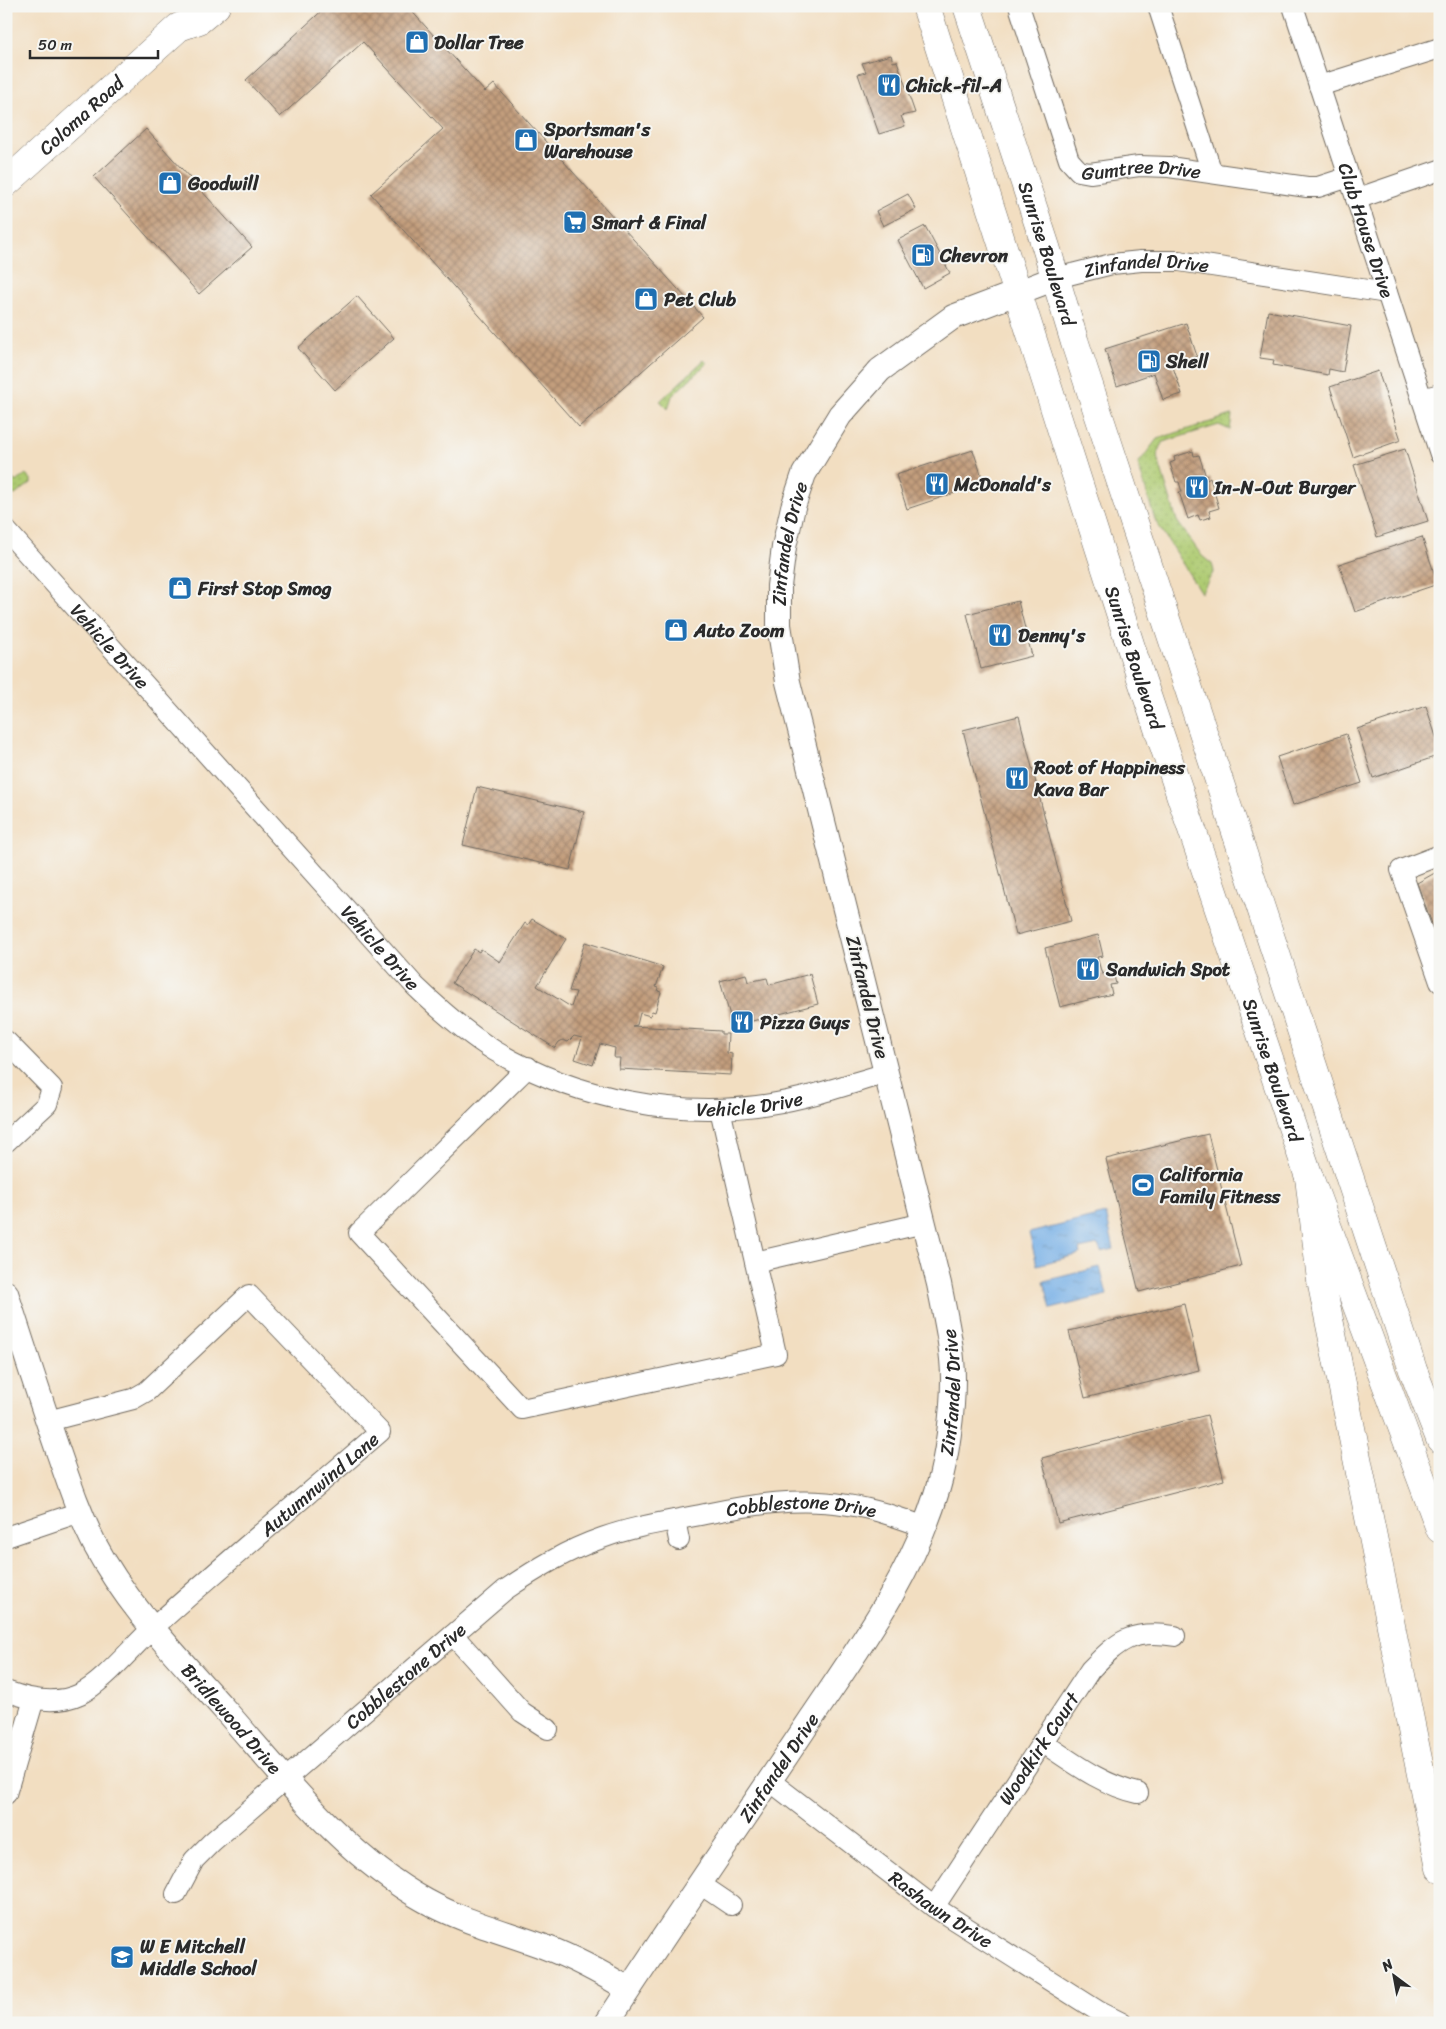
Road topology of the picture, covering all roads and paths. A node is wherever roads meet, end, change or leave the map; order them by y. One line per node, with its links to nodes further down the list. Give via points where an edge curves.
1 (216, 6): 7 (main road, Coloma Road, via 199,20)
2 (926, 6): 16 (main road, Sunrise Boulevard)
3 (967, 6): 15 (main road, Sunrise Boulevard)
4 (1019, 6): 11 (street, Gumtree Drive, via 1073,166 1090,173 1139,166)
5 (1158, 6): 11 (street)
6 (1293, 6): 9 (street, Club House Drive)
7 (184, 17): 13 (main road, Coloma Road)
8 (1440, 48): 9 (street)
9 (1320, 86): 12 (street, Club House Drive)
10 (1440, 170): 14 (street)
11 (1212, 173): 12 (street, Gumtree Drive, via 1307,187)
12 (1349, 177): 14 (street, Club House Drive)
13 (6, 183)
14 (1356, 199): 17 (street, Club House Drive)
15 (1056, 278): 16 (street, Zinfandel Drive); 17 (street, Zinfandel Drive, via 1112,264 1179,261); 34 (main road, Sunrise Boulevard, via 1413,1370)
16 (1016, 292): 25 (street, Zinfandel Drive, via 953,317 880,370 840,415 804,474 784,547 779,625 788,682); 28 (main road, Sunrise Boulevard, via 1137,666)
17 (1387, 293): 18 (street, Club House Drive)
18 (1431, 396): 19 (street, Club House Drive)
19 (1440, 454)
20 (6, 530): 24 (street, Vehicle Drive, via 416,986 461,1027 496,1051)
21 (1440, 855): 22 (street, via 1401,870)
22 (1440, 982)
23 (6, 1040): 27 (street, via 52,1088 47,1104)
24 (528, 1067): 26 (street, Vehicle Drive, via 616,1099 657,1106); 30 (street, via 359,1234 522,1409 776,1354)
25 (887, 1073): 26 (street, Vehicle Drive, via 796,1100); 29 (street, Zinfandel Drive)
26 (720, 1109): 30 (street)
27 (6, 1142)
28 (1309, 1177): 38 (main road, Sunrise Boulevard); 52 (main road, via 1321,1280)
29 (924, 1223): 30 (street); 37 (street, Zinfandel Drive, via 946,1318 953,1379 947,1445)
30 (755, 1262)
31 (6, 1293): 32 (street, Bridlewood Drive)
32 (14, 1342): 33 (street, Bridlewood Drive)
33 (48, 1421): 35 (street, Bridlewood Drive); 41 (street, Autumnwind Lane, via 133,1399 147,1391 249,1295 380,1432)
34 (1440, 1439)
35 (80, 1512): 39 (street); 41 (street, Bridlewood Drive, via 114,1578)
36 (675, 1520): 37 (street, Cobblestone Drive, via 756,1504 818,1502 880,1512); 40 (street); 42 (street, Cobblestone Drive, via 601,1538 535,1569)
37 (925, 1528): 49 (street, Zinfandel Drive, via 904,1575)
38 (1440, 1529)
39 (6, 1537)
40 (679, 1540)
41 (153, 1628): 45 (street, Autumnwind Lane, via 90,1688 70,1698); 48 (street, Bridlewood Drive)
42 (453, 1635): 46 (street, via 522,1712); 48 (street, Cobblestone Drive)
43 (1175, 1636): 47 (street, Woodkirk Court, via 1137,1635 1109,1650 1090,1670)
44 (6, 1691): 45 (street, Autumnwind Lane)
45 (34, 1700): 51 (street)
46 (548, 1729)
47 (1042, 1742): 50 (street, via 1103,1782); 56 (street, Woodkirk Court)
48 (285, 1778): 54 (street, Cobblestone Drive, via 194,1860); 57 (street, Bridlewood Drive, via 348,1846 377,1870 418,1896 458,1917 546,1948)
49 (770, 1781): 53 (street, Zinfandel Drive); 56 (street, Rashawn Drive)
50 (1138, 1793)
51 (6, 1794)
52 (1440, 1868)
53 (700, 1884): 55 (street); 57 (street, Zinfandel Drive)
54 (176, 1894)
55 (731, 1905)
56 (934, 1907): 59 (street, Rashawn Drive)
57 (628, 1989): 58 (street, Zinfandel Drive)
58 (606, 2023)
59 (1122, 2023)

